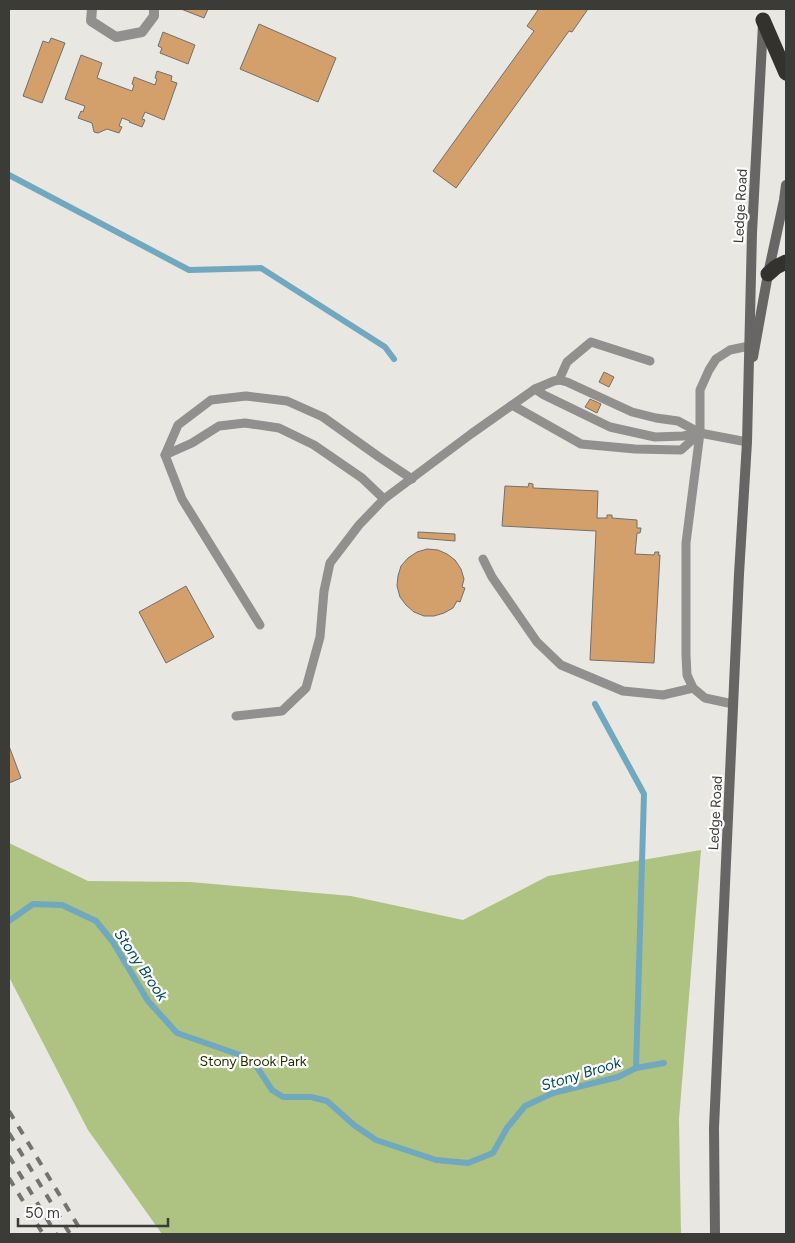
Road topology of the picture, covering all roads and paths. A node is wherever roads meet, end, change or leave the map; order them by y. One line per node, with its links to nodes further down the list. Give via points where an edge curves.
1 (92, 9): 2 (street, via 91,21 116,37 142,32 154,16)
2 (154, 9)
3 (763, 20): 4 (highway); 8 (main road, Ledge Road)
4 (786, 73)
5 (786, 185): 7 (main road, Ledge Road)
6 (786, 262): 7 (highway)
7 (768, 274): 12 (main road, Ledge Road)
8 (748, 346): 12 (main road, Ledge Road); 14 (lane, via 723,354 709,370 700,390)
9 (650, 361): 10 (lane, via 591,342 568,362)
10 (560, 380): 11 (lane); 14 (lane, via 632,412 678,421)
11 (535, 389): 13 (lane); 14 (lane, via 610,427 655,437)
12 (747, 393): 15 (main road, Ledge Road)
13 (512, 405): 14 (lane, via 581,444 681,450); 17 (lane)
14 (700, 433): 15 (lane); 21 (lane, via 686,542 686,654)
15 (747, 442): 22 (main road, Ledge Road)
16 (165, 456): 17 (lane, via 178,425 211,400 246,396 287,401 323,417); 18 (lane, via 219,426 245,423 279,428 314,445 362,478); 20 (lane, via 182,498)
17 (412, 478): 18 (lane)
18 (384, 499): 23 (lane, via 330,563 320,637 306,688 282,711)
19 (482, 558): 21 (lane, via 537,642 561,665 623,691 663,695)
20 (260, 625)
21 (693, 688): 22 (lane, via 705,698)
22 (733, 704): 24 (main road, Ledge Road, via 714,1128)
23 (236, 716)
24 (715, 1234)

